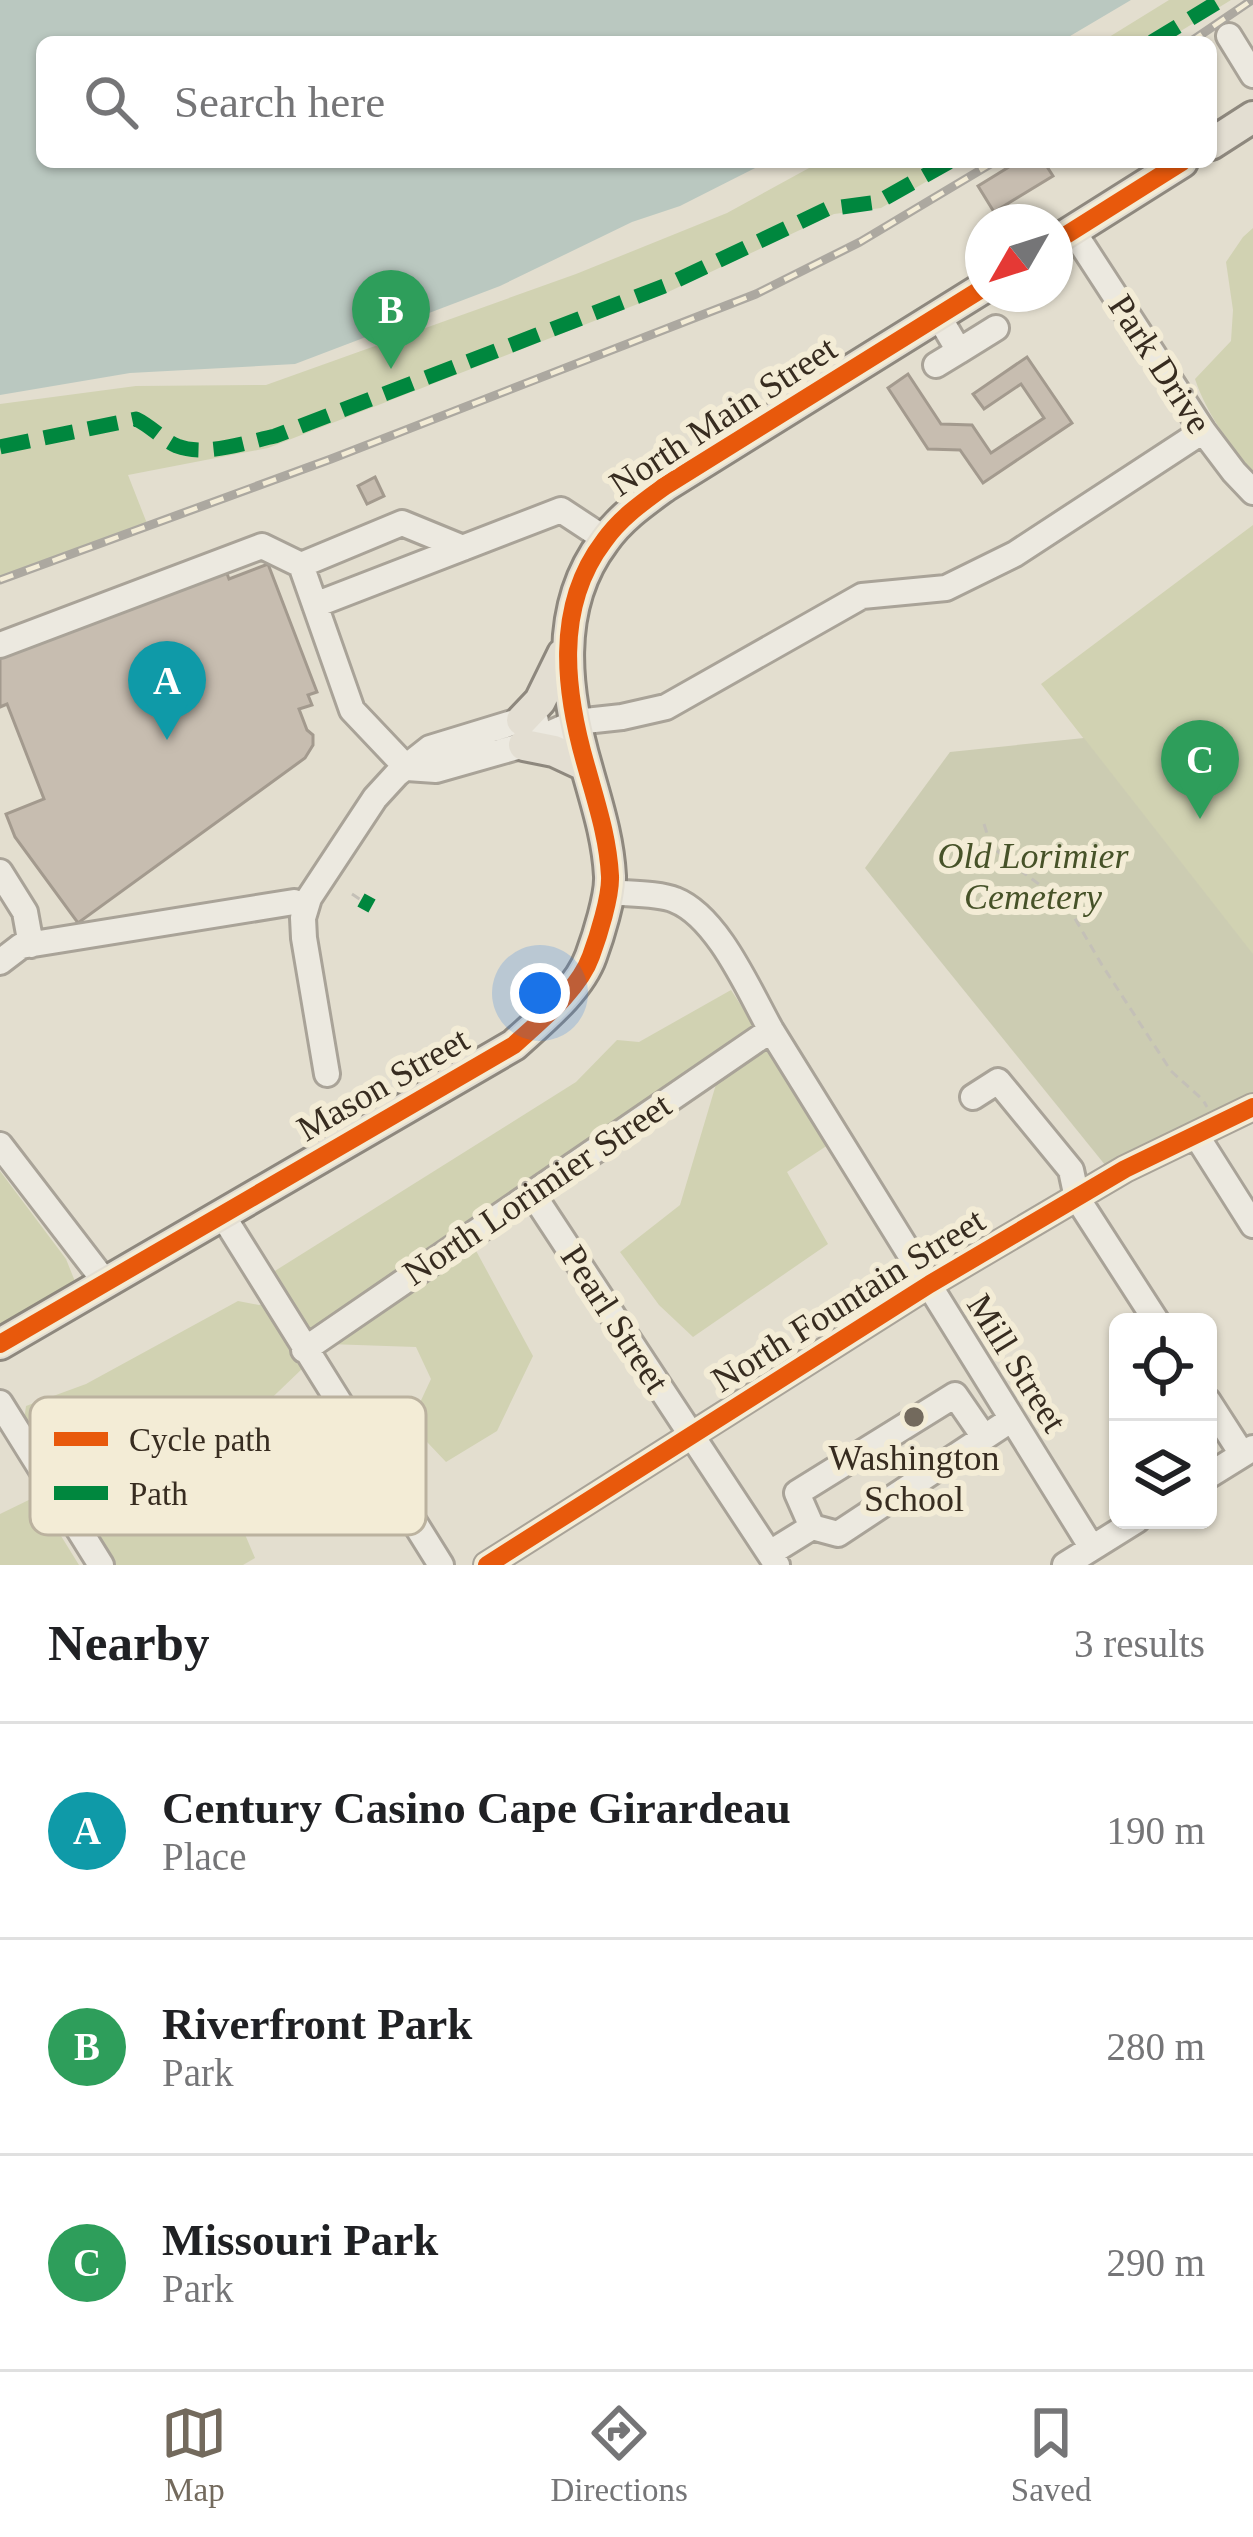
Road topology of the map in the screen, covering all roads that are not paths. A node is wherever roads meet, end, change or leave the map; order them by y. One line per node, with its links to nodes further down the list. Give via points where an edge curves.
1 (1229, 36): 2 (street)
2 (1253, 75)
3 (1253, 117): 4 (main road)
4 (1217, 139)
5 (1172, 168): 6 (main road)
6 (1073, 230)
7 (1073, 249): 13 (street, Park Drive)
8 (965, 300): 9 (main road, North Main Street)
9 (939, 317): 11 (street); 15 (main road, North Main Street, via 665,486)
10 (996, 328): 11 (street)
11 (959, 351): 12 (street)
12 (936, 365)
13 (1203, 431): 14 (street, Park Drive); 21 (street, via 1015,554 946,588 862,596 666,707)
14 (1253, 492)
15 (605, 539): 16 (street, via 561,510); 20 (main road, North Main Street, via 584,574)
16 (463, 548): 17 (street, via 402,523); 18 (street)
17 (301, 565): 18 (street); 19 (street, via 262,547)
18 (315, 605): 24 (street, via 352,710)
19 (0, 645)
20 (566, 649): 21 (main road, North Main Street); 22 (main road)
21 (571, 723): 22 (street); 23 (main road, Mason Street)
22 (523, 733): 23 (main road); 24 (street, via 430,748)
23 (586, 766): 26 (main road, Mason Street, via 603,818)
24 (406, 768): 27 (street, via 375,798)
25 (0, 872): 28 (street, via 25,912)
26 (608, 892): 30 (street, Mill Street, via 675,900 704,920); 38 (main road, Mason Street, via 590,960 557,1007 514,1045)
27 (304, 907): 28 (street, via 293,902); 31 (street)
28 (31, 945): 29 (street)
29 (0, 962)
30 (771, 1030): 36 (street, North Lorimier Street); 41 (street, Mill Street)
31 (327, 1074)
32 (973, 1097): 37 (street, via 998,1081 1071,1170)
33 (1253, 1107): 34 (street, North Fountain Street)
34 (1206, 1130): 37 (street, North Fountain Street); 39 (street)
35 (0, 1145): 40 (street)
36 (532, 1193): 44 (street, North Lorimier Street); 49 (street, Pearl Street)
37 (1077, 1198): 41 (street, North Fountain Street); 42 (street)
38 (223, 1216): 40 (main road, Mason Street); 44 (street)
39 (1253, 1225)
40 (106, 1283): 43 (main road, Mason Street)
41 (930, 1284): 48 (street, Mill Street); 49 (street, North Fountain Street)
42 (1151, 1313)
43 (0, 1344)
44 (304, 1349): 45 (street)
45 (334, 1397)
46 (0, 1403): 51 (street)
47 (1217, 1412): 52 (street)
48 (1012, 1419): 50 (street); 58 (street, Mill Street)
49 (692, 1437): 59 (street, Pearl Street); 62 (street, North Fountain Street)
50 (984, 1437): 54 (street, via 838,1534); 54 (street, via 955,1395 797,1493)
51 (30, 1451)
52 (1248, 1451): 53 (street)
53 (1217, 1470)
54 (812, 1527): 59 (street)
55 (1123, 1529): 58 (street)
56 (82, 1535): 60 (street)
57 (422, 1535): 61 (street)
58 (1092, 1548): 63 (street)
59 (774, 1559)
60 (101, 1565)
61 (441, 1565)
62 (487, 1565)
63 (1065, 1565)

